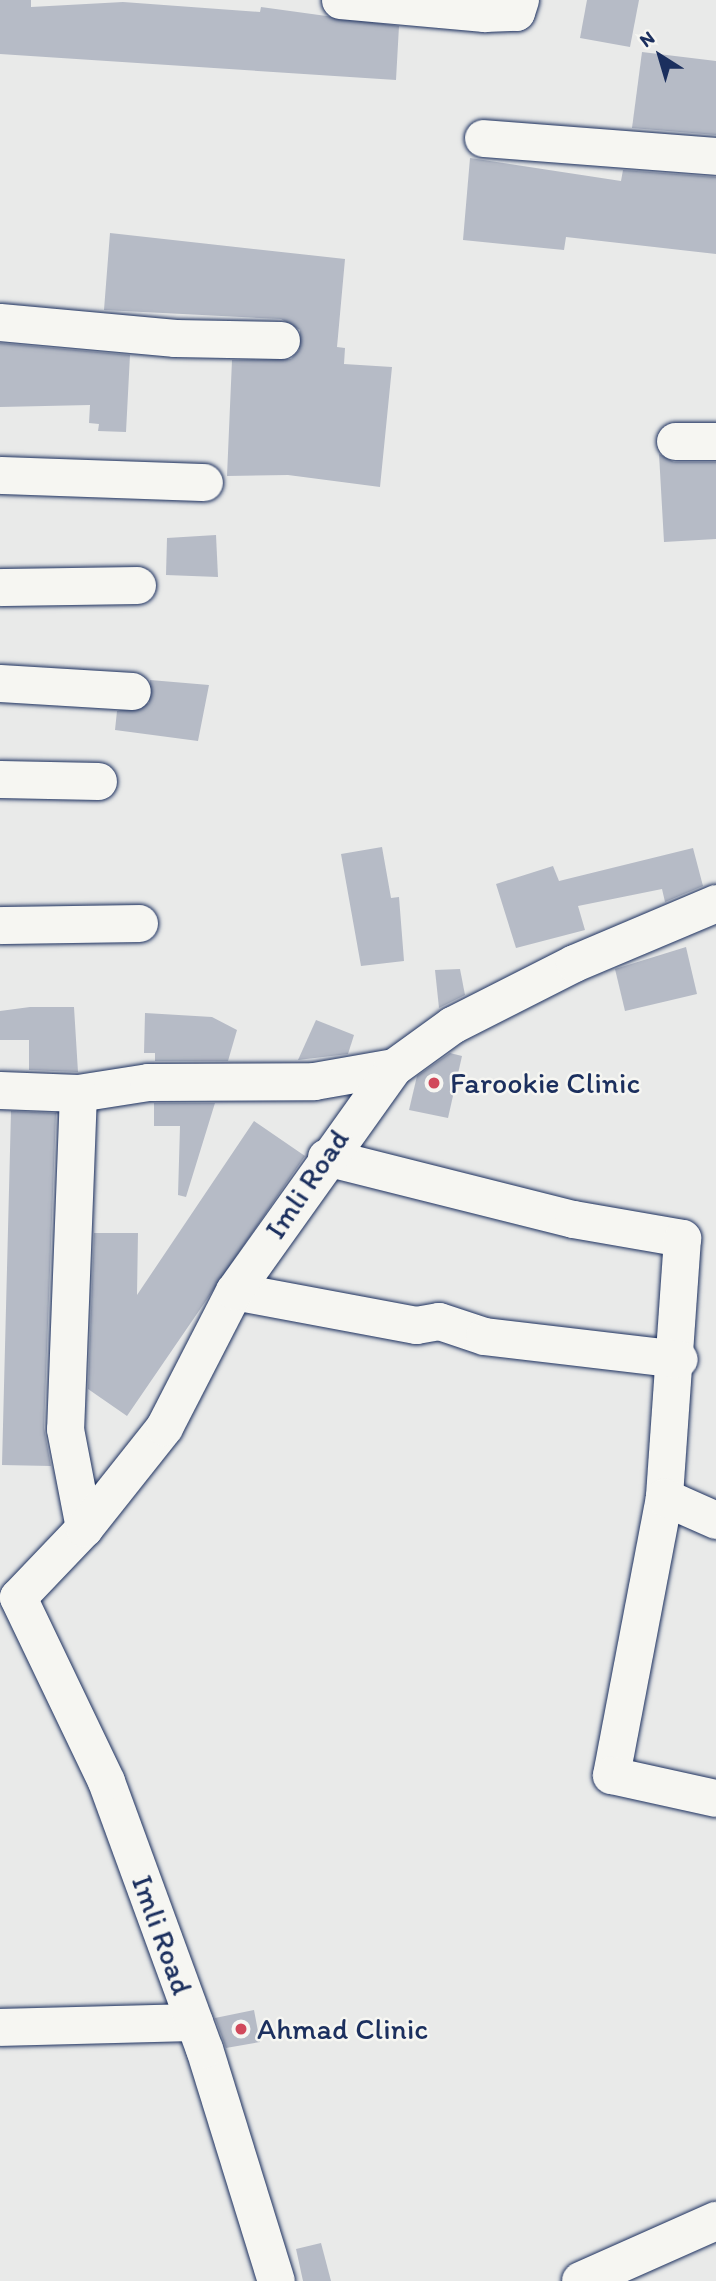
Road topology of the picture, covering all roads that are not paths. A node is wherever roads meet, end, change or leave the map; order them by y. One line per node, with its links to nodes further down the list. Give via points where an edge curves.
1 (340, 0): 2 (street, via 484,13 516,12)
2 (520, 0)
3 (483, 138): 4 (street)
4 (716, 156)
5 (0, 322): 6 (street, via 175,338)
6 (281, 340)
7 (716, 440): 8 (street)
8 (675, 441)
9 (0, 475): 10 (street)
10 (204, 482)
11 (137, 585): 12 (street)
12 (0, 587)
13 (0, 683): 14 (street)
14 (132, 691)
15 (0, 779): 16 (street)
16 (99, 781)
17 (716, 903): 20 (street, Imli Road, via 562,969 452,1025)
18 (139, 923): 19 (street)
19 (0, 925)
20 (394, 1067): 22 (street, via 314,1081 148,1082); 23 (street, Imli Road)
21 (0, 1090): 22 (street)
22 (78, 1093): 28 (street, via 65,1429)
23 (326, 1157): 24 (street, Imli Road); 25 (street, via 573,1220 682,1238)
24 (234, 1292): 25 (street, via 416,1325 439,1321 484,1336); 28 (street, Imli Road, via 164,1427)
25 (678, 1359): 26 (street)
26 (664, 1497): 27 (street); 30 (street, via 611,1775)
27 (716, 1520)
28 (84, 1528): 29 (street, Imli Road)
29 (9, 1597): 31 (street, Imli Road, via 106,1781)
30 (716, 1798)
31 (194, 2022): 32 (street); 34 (street, Imli Road)
32 (0, 2027)
33 (716, 2221): 35 (street)
34 (276, 2281)
35 (581, 2281)

